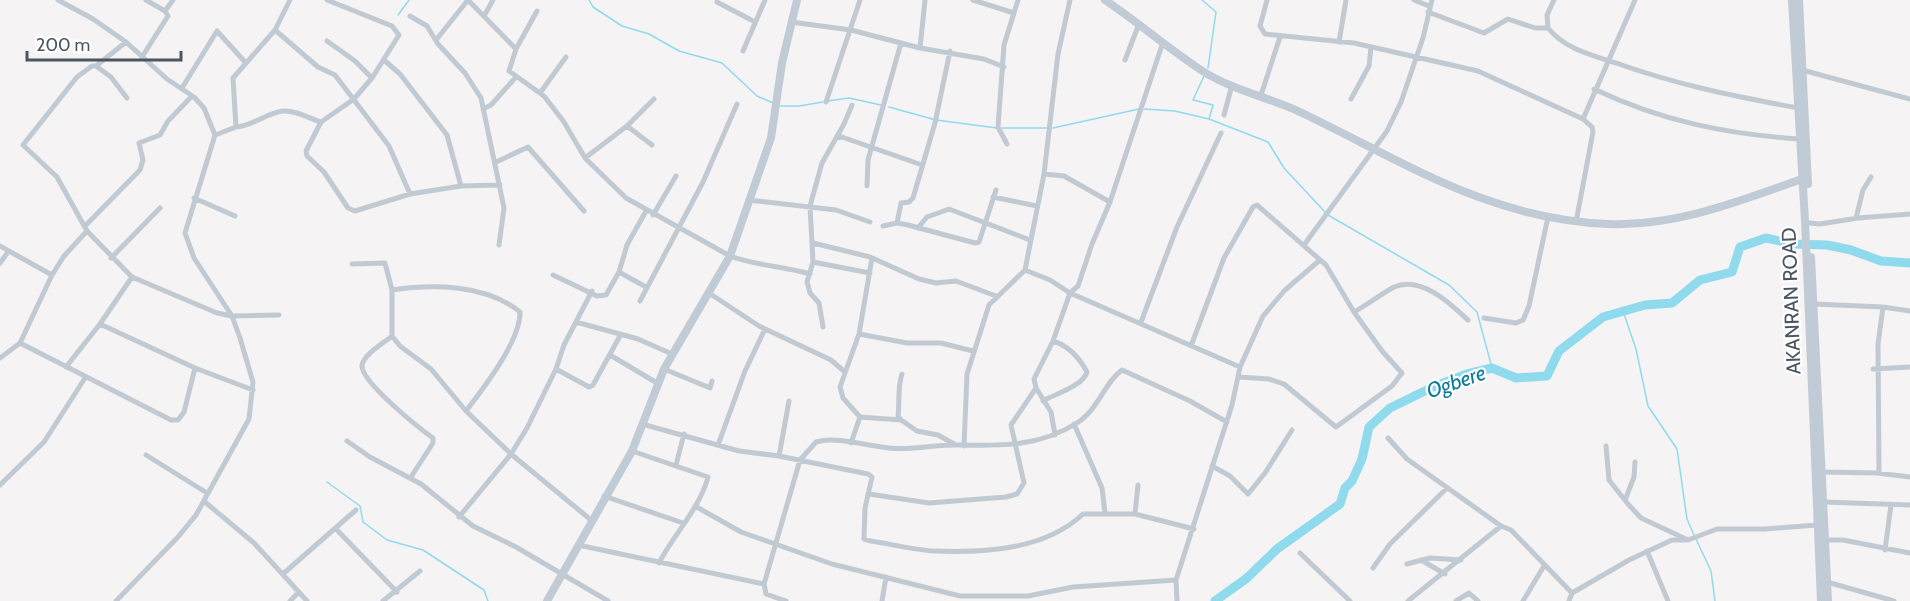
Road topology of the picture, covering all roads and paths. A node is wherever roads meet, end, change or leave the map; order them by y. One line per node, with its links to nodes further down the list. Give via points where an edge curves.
1 (58, 0): 39 (street)
2 (146, 0): 25 (street)
3 (173, 0): 25 (street)
4 (290, 0): 34 (street)
5 (327, 0): 51 (street, via 397,30 397,41)
6 (468, 0): 29 (street); 37 (street)
7 (493, 0): 29 (street)
8 (765, 0): 30 (street)
9 (797, 0): 31 (street)
10 (860, 0): 35 (street)
11 (925, 0): 44 (street)
12 (973, 0): 27 (street)
13 (1018, 0): 27 (street)
14 (1070, 0): 92 (street, via 1058,54)
15 (1105, 0): 32 (street)
16 (1267, 0): 36 (street, via 1260,30)
17 (1346, 0): 41 (street)
18 (1414, 0): 24 (street)
19 (1554, 0): 33 (street, via 1547,15)
20 (1635, 0): 53 (street)
21 (1792, 0): 74 (street, AKANRAN ROAD)
22 (1799, 0): 57 (street, AKANRAN ROAD)
23 (717, 2): 30 (street)
24 (1430, 6): 33 (street, via 1484,33 1508,19); 48 (street)
25 (165, 11): 49 (street, via 168,16)
26 (537, 11): 45 (street)
27 (1014, 13): 56 (street, via 1004,45)
28 (410, 16): 37 (street, via 427,26)
29 (484, 16): 45 (street)
30 (755, 22): 46 (street)
31 (791, 22): 35 (street); 103 (street, via 771,138)
32 (1140, 24): 40 (street); 52 (street)
33 (1548, 28): 53 (street, via 1580,51)
34 (275, 30): 54 (street); 67 (street, via 318,67 334,75)
35 (851, 30): 42 (street); 71 (street)
36 (1280, 37): 41 (street); 64 (street)
37 (436, 40): 75 (street, via 465,73 481,98)
38 (327, 41): 59 (street)
39 (126, 42): 49 (street); 55 (street)
40 (1163, 42): 60 (street, via 1206,74); 104 (street)
41 (1339, 42): 43 (street)
42 (901, 43): 44 (street); 87 (street)
43 (1371, 47): 48 (street); 69 (street, via 1369,66)
44 (920, 48): 47 (street)
45 (516, 49): 58 (street, via 509,71)
46 (743, 51)
47 (950, 51): 56 (street); 91 (street)
48 (1417, 55): 77 (street, via 1478,71); 88 (street, via 1401,102)
49 (142, 57): 61 (street)
50 (566, 57): 63 (street)
51 (384, 60): 59 (street); 97 (street, via 400,74 447,135)
52 (1125, 60)
53 (1606, 60): 62 (street); 74 (street, via 1677,84)
54 (246, 63): 61 (street, via 217,31); 80 (street, via 233,78)
55 (96, 66): 66 (street); 123 (street, via 77,77 22,144 57,177)
56 (1004, 67): 85 (street, via 998,127)
57 (1802, 70): 70 (street); 119 (street, AKANRAN ROAD)
58 (516, 76): 63 (street); 75 (street)
59 (372, 78): 67 (street)
60 (1232, 85): 64 (street); 76 (street)
61 (182, 88): 65 (street)
62 (1594, 89): 77 (street); 84 (street, via 1642,110 1720,130)
63 (540, 93): 89 (street, via 564,122)
64 (1261, 95): 88 (street)
65 (192, 96): 82 (street, via 204,108); 123 (street, via 160,135 139,143 143,160 140,170)
66 (128, 98)
67 (354, 99): 78 (street); 100 (street, via 389,146)
68 (654, 99): 79 (street)
69 (1351, 99)
70 (1910, 99)
71 (827, 100)
72 (737, 104): 121 (street)
73 (852, 105): 83 (street)
74 (1798, 108): 84 (street, AKANRAN ROAD)
75 (483, 109): 90 (street)
76 (1224, 115)
77 (1583, 119): 117 (street, via 1593,132)
78 (321, 122): 80 (street, via 284,111); 100 (street, via 306,153 348,208 359,211)
79 (627, 126): 86 (street); 89 (street)
80 (236, 127): 82 (street)
81 (1221, 133): 162 (street, via 1177,227)
82 (215, 135): 102 (street)
83 (836, 138): 87 (street); 105 (street, via 822,163)
84 (1799, 139): 95 (street, AKANRAN ROAD)
85 (1006, 144)
86 (652, 145)
87 (873, 149): 91 (street); 98 (street, via 866,172)
88 (1375, 150): 113 (street, via 1492,204); 128 (street)
89 (585, 158): 109 (street, via 626,198)
90 (496, 162): 96 (street); 108 (street, via 528,147)
91 (922, 165): 118 (street, via 913,198 901,202)
92 (1044, 174): 104 (street, via 1064,177); 106 (street)
93 (676, 176): 110 (street)
94 (1871, 177): 114 (street, via 1863,190)
95 (1802, 179): 117 (street, via 1677,217 1634,224); 125 (street, AKANRAN ROAD)
96 (500, 185): 97 (street); 127 (street, via 504,207)
97 (461, 186): 100 (street)
98 (867, 186)
99 (996, 190): 101 (street)
100 (410, 194)
101 (993, 197): 106 (street); 115 (street)
102 (194, 198): 112 (street); 158 (street, via 186,222 186,242)
103 (748, 200): 105 (street); 132 (street)
104 (1110, 202): 150 (street, via 1078,286)
105 (810, 206): 116 (street); 126 (street)
106 (1038, 206): 124 (street)
107 (160, 208): 133 (street)
108 (584, 211)
109 (646, 211): 110 (street); 140 (street, via 627,245)
110 (653, 214): 121 (street)
111 (1910, 214): 114 (street)
112 (235, 216)
113 (1548, 217): 117 (street); 159 (street, via 1523,320 1515,323)
114 (1856, 218): 119 (street, via 1820,225)
115 (985, 221): 122 (street, via 949,209 927,217); 122 (street, via 984,232 975,243); 124 (street)
116 (870, 222)
117 (1576, 222)
118 (897, 223): 120 (street); 122 (street)
119 (1810, 223): 125 (street, AKANRAN ROAD)
120 (883, 226)
121 (679, 228): 132 (street); 146 (street)
122 (918, 228)
123 (86, 229): 133 (street); 143 (street)
124 (1029, 240): 139 (street)
125 (1808, 242): 131 (street, AKANRAN ROAD)
126 (813, 243): 134 (street); 136 (street)
127 (500, 244)
128 (1304, 245): 135 (street); 171 (street, via 1257,205 1253,207 1224,258)
129 (0, 246): 130 (street)
130 (8, 252): 137 (street); 143 (street)
131 (1808, 252): 153 (street, AKANRAN ROAD); 187 (street, AKANRAN ROAD)
132 (730, 256): 142 (street); 149 (street)
133 (111, 258): 145 (street)
134 (872, 258): 141 (street); 151 (street, via 919,279 936,283 956,281)
135 (1320, 260): 156 (street, via 1335,276); 177 (street, via 1285,290 1263,316)
136 (813, 262): 141 (street); 142 (street)
137 (0, 263)
138 (352, 264): 147 (street, via 385,263)
139 (1025, 270): 150 (street); 151 (street)
140 (619, 272): 146 (street); 148 (street, via 606,295 597,296)
141 (870, 273): 167 (street)
142 (810, 274): 164 (street, via 808,287 819,303)
143 (52, 275): 170 (street)
144 (553, 275): 148 (street)
145 (132, 277): 158 (street, via 202,309); 163 (street)
146 (646, 287): 152 (street)
147 (392, 290): 168 (street); 195 (street, via 422,285 438,289 455,286 520,312 494,374)
148 (592, 291): 161 (street)
149 (709, 293): 165 (street); 173 (street)
150 (1070, 293): 162 (street); 169 (street)
151 (996, 296): 172 (street)
152 (640, 301)
153 (1814, 304): 154 (street); 187 (street, AKANRAN ROAD)
154 (1883, 308): 155 (street); 179 (street, via 1878,344)
155 (1910, 311)
156 (1354, 312): 160 (street, via 1405,285 1434,292); 186 (street, via 1402,374 1339,426 1330,424 1284,384)
157 (279, 315): 158 (street)
158 (232, 316): 192 (street)
159 (1484, 318)
160 (1468, 320)
161 (576, 322): 166 (street); 181 (street)
162 (1141, 322): 171 (street)
163 (100, 324): 176 (street); 178 (street)
164 (823, 327)
165 (765, 329): 184 (street, via 831,360); 208 (street)
166 (621, 334): 173 (street); 174 (street)
167 (859, 334): 172 (street, via 907,343 941,343); 184 (street)
168 (392, 336): 195 (street, via 431,369); 222 (street, via 365,358 363,370 399,413 433,438)
169 (1053, 341): 191 (street, via 1034,379); 194 (street, via 1079,358 1087,372 1085,377)
170 (20, 343): 175 (street); 176 (street)
171 (1191, 346): 177 (street)
172 (973, 351): 209 (street, via 966,390)
173 (672, 354): 182 (street)
174 (610, 355): 181 (street, via 589,387); 190 (street)
175 (0, 358)
176 (66, 367): 188 (street)
177 (1240, 367): 186 (street)
178 (195, 368): 188 (street, via 184,412 178,420); 192 (street)
179 (1880, 368): 180 (street); 183 (street); 221 (street)
180 (1910, 368)
181 (556, 369): 213 (street)
182 (664, 369): 189 (street, via 710,388); 190 (street)
183 (1873, 369)
184 (845, 372): 196 (street, via 841,394)
185 (902, 374): 197 (street, via 897,391)
186 (1238, 377): 198 (street)
187 (1814, 377): 220 (street, AKANRAN ROAD); 242 (street, AKANRAN ROAD)
188 (85, 378): 224 (street, via 44,442)
189 (712, 381)
190 (657, 383): 199 (street)
191 (1036, 388): 194 (street); 210 (street, via 1011,425)
192 (253, 390): 227 (street, via 246,427)
193 (789, 401): 215 (street)
194 (1043, 401): 203 (street, via 1051,412)
195 (466, 411): 213 (street)
196 (861, 417): 197 (street); 206 (street)
197 (901, 420): 207 (street, via 917,431 939,435)
198 (1227, 422): 200 (street, via 1122,370 1092,411); 219 (street)
199 (642, 424): 202 (street); 212 (street)
200 (1074, 424): 203 (street); 237 (street, via 1102,488)
201 (1292, 430): 219 (street, via 1248,494 1230,476)
202 (684, 434): 208 (street); 218 (street)
203 (1055, 435): 210 (street)
204 (1388, 438): 226 (street, via 1407,459)
205 (347, 441): 222 (street)
206 (851, 443): 207 (street, via 918,450); 216 (street, via 818,441)
207 (956, 445): 209 (street)
208 (718, 446): 215 (street)
209 (964, 446): 210 (street)
210 (1016, 446): 228 (street, via 1024,483 1017,494 929,503)
211 (1606, 446): 230 (street, via 1609,480)
212 (632, 451): 218 (street); 229 (street)
213 (511, 453): 239 (street); 240 (street)
214 (146, 455): 227 (street)
215 (779, 456): 216 (street)
216 (800, 460): 228 (street, via 868,474 872,477); 249 (street)
217 (1635, 462): 230 (street)
218 (676, 465): 235 (street, via 708,477)
219 (1212, 466): 245 (street)
220 (1822, 472): 221 (street); 232 (street, AKANRAN ROAD)
221 (1879, 473): 223 (street)
222 (411, 477): 239 (street)
223 (1910, 477)
224 (0, 485)
225 (1138, 485): 238 (street)
226 (1447, 488): 243 (street); 259 (street, via 1390,544)
227 (207, 493): 231 (street)
228 (869, 494): 237 (street, via 864,539 935,551 1025,544 1068,528 1083,514)
229 (604, 496): 240 (street); 241 (street)
230 (1625, 500): 246 (street, via 1641,518)
231 (205, 502): 261 (street, via 237,526); 272 (street, via 178,537)
232 (1824, 502): 233 (street); 247 (street, AKANRAN ROAD)
233 (1891, 505): 234 (street); 250 (street)
234 (1910, 505)
235 (694, 506): 241 (street); 249 (street, via 741,532)
236 (356, 510): 244 (street)
237 (1105, 513): 238 (street)
238 (1135, 514): 245 (street)
239 (459, 517): 263 (street)
240 (591, 520): 248 (street)
241 (682, 523): 256 (street)
242 (1817, 525): 246 (street, via 1717,529); 289 (street, AKANRAN ROAD)
243 (1501, 526): 255 (street); 258 (street, via 1511,530)
244 (336, 529): 261 (street); 269 (street)
245 (1194, 529): 265 (street)
246 (1693, 538): 251 (street, via 1672,540)
247 (1825, 540): 250 (street); 266 (street, AKANRAN ROAD)
248 (578, 545): 256 (street); 263 (street)
249 (776, 545): 264 (street); 267 (street)
250 (1885, 550): 253 (street)
251 (1647, 551): 270 (street); 288 (street)
252 (1300, 553): 282 (street)
253 (1910, 553)
254 (1421, 560): 255 (street); 257 (street); 262 (street)
255 (1461, 560): 262 (street)
256 (659, 563): 267 (street)
257 (1407, 564)
258 (1544, 566): 270 (street); 286 (street)
259 (1372, 568)
260 (420, 571): 269 (street)
261 (284, 573): 268 (street)
262 (1445, 574): 283 (street)
263 (562, 576): 276 (street); 277 (street)
264 (886, 577): 265 (street, via 960,596 1009,598 1073,587); 280 (street)
265 (1176, 580): 281 (street)
266 (1827, 582): 290 (street, AKANRAN ROAD); 291 (street)
267 (764, 584): 271 (street)
268 (299, 592): 273 (street); 274 (street)
269 (397, 592): 275 (street)
270 (1572, 593): 287 (street)
271 (766, 594): 278 (street); 279 (street)
272 (116, 601)
273 (290, 601)
274 (307, 601)
275 (383, 601)
276 (547, 601)
277 (608, 601)
278 (764, 601)
279 (786, 601)
280 (882, 601)
281 (1177, 601)
282 (1350, 601)
283 (1408, 601)
284 (1456, 601): 285 (street, via 1469,593)
285 (1479, 601)
286 (1523, 601)
287 (1569, 601)
288 (1668, 601)
289 (1821, 601)
290 (1828, 601)
291 (1894, 601)

